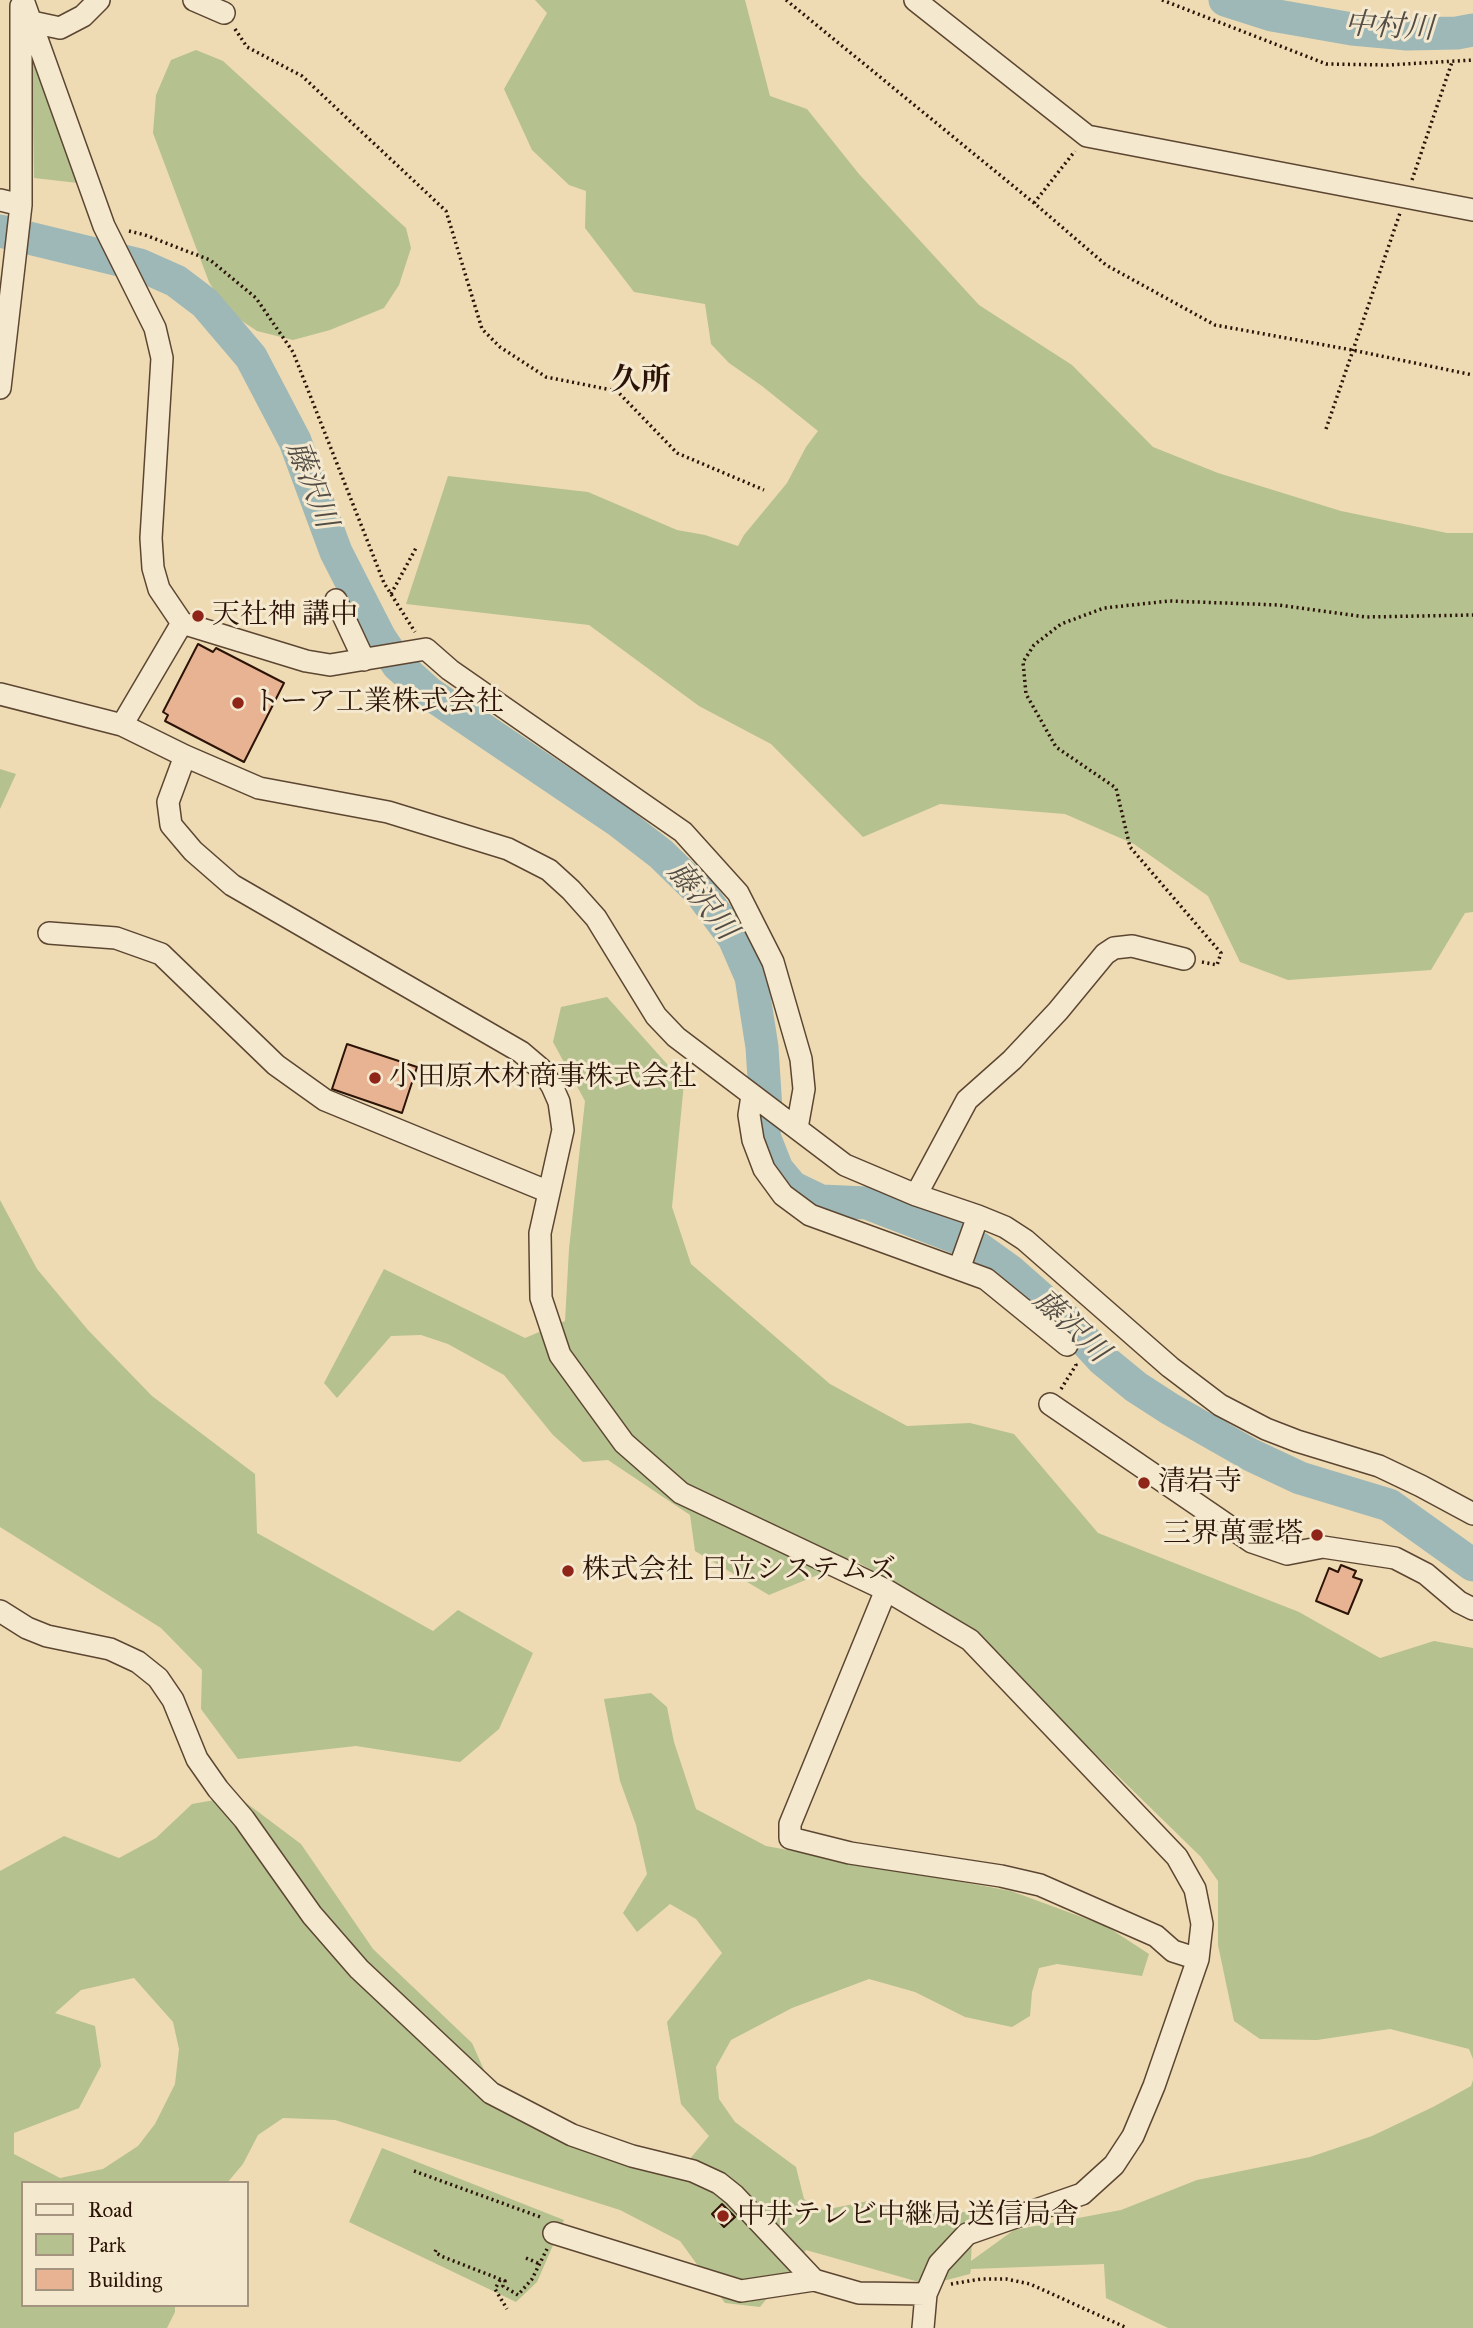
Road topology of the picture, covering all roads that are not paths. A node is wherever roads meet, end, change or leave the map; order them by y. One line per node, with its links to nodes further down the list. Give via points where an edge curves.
1 (22, 0): 6 (street); 7 (street)
2 (99, 0): 6 (street, via 83,16 60,28)
3 (194, 0): 5 (street)
4 (915, 0): 8 (street, via 1087,136)
5 (224, 13)
6 (32, 22): 13 (street, via 104,226 155,328 162,358 153,568 159,589)
7 (14, 205): 9 (street)
8 (1473, 210)
9 (10, 262): 10 (street)
10 (2, 351): 11 (street)
11 (0, 388)
12 (336, 600): 14 (street)
13 (182, 623): 14 (street, via 306,661 330,665); 16 (street)
14 (364, 660): 21 (street, via 426,649 683,832 738,892 774,962 801,1059)
15 (0, 694): 16 (street)
16 (122, 725): 17 (street)
17 (186, 756): 20 (street, via 260,788 388,812 508,849 550,870 596,918 656,1016); 22 (street, via 168,802 172,825 222,877 521,1052 541,1069 559,1102 563,1130)
18 (49, 933): 22 (street, via 116,938 161,954 276,1065 325,1100)
19 (1184, 959): 23 (street, via 1132,946 1105,954 1058,1012 967,1100)
20 (751, 1096): 21 (street); 25 (street, via 753,1140 764,1168 783,1195 810,1215)
21 (803, 1132): 23 (street, via 845,1166)
22 (549, 1192): 29 (street, via 540,1233 541,1298 560,1355 624,1443 681,1493)
23 (916, 1195): 24 (street)
24 (976, 1222): 25 (street); 28 (street, via 1005,1227 1025,1240 1220,1405 1297,1441 1379,1466)
25 (960, 1266): 26 (street, via 999,1288)
26 (1067, 1345)
27 (1055, 1397): 30 (street, via 1252,1542 1287,1554 1323,1547 1395,1558 1426,1574)
28 (1473, 1514)
29 (886, 1590): 32 (street, via 970,1640 1177,1857 1195,1889 1202,1924); 32 (street, via 790,1824 790,1838 850,1853 1040,1885 1156,1936 1173,1951)
30 (1473, 1609)
31 (0, 1611): 34 (street, via 47,1636 110,1649 158,1678 173,1700 197,1759 312,1915 359,1969 491,2093 572,2135 719,2183)
32 (1199, 1959): 35 (street, via 1154,2087 1133,2136 1114,2165 1082,2194 967,2234 939,2264)
33 (554, 2233): 34 (street, via 741,2291)
34 (814, 2280): 35 (street, via 859,2293)
35 (926, 2294): 36 (street)
36 (923, 2328)

